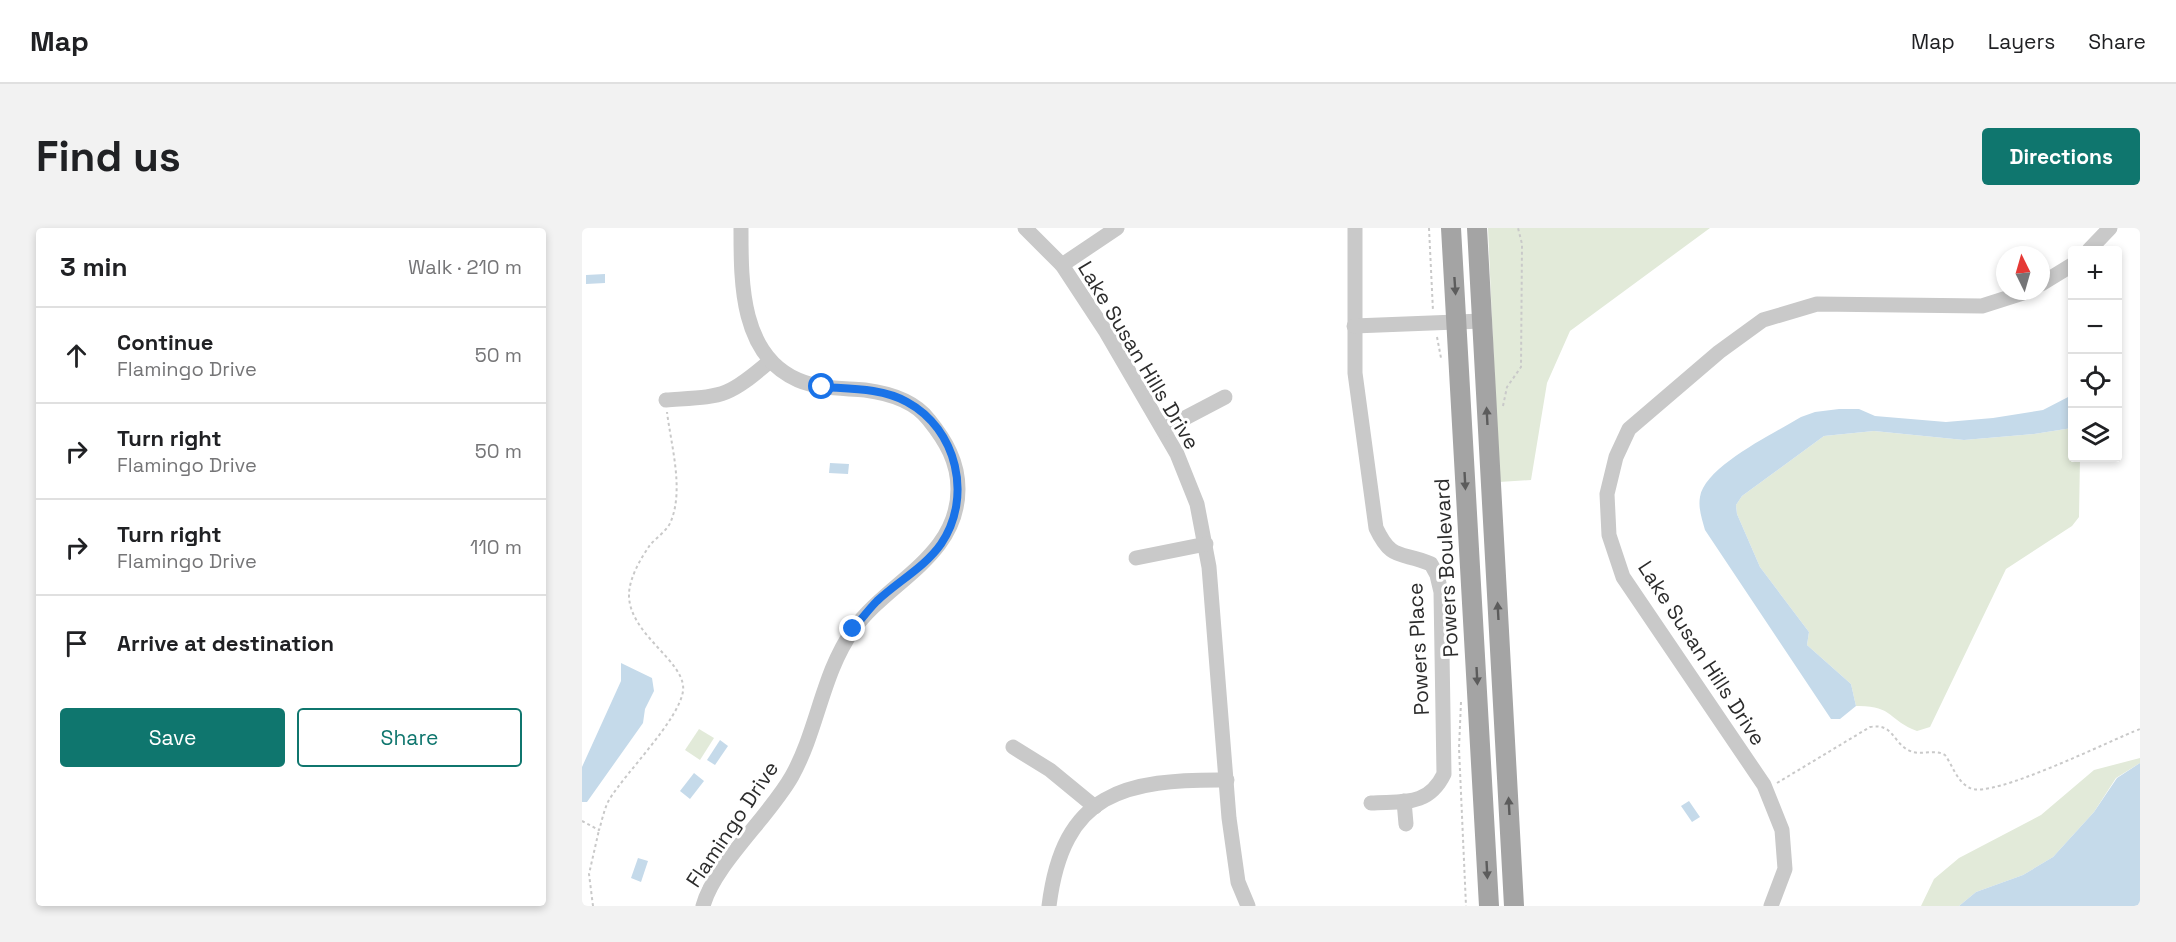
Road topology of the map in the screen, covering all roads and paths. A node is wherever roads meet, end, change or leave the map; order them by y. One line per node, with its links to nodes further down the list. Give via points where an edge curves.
1 (741, 228): 19 (street, Flamingo Drive, via 750,326)
2 (1025, 228): 11 (street, Lake Susan Hills Drive)
3 (1118, 228): 11 (street)
4 (1355, 228): 18 (street, Powers Place)
5 (1429, 228): 17 (path)
6 (1451, 228): 16 (main road, Powers Boulevard, one-way to 16)
7 (1477, 228): 15 (main road)
8 (1518, 228): 23 (path, via 1522,244 1521,367 1507,387)
9 (2110, 228): 10 (street)
10 (2093, 246)
11 (1062, 265): 24 (street, Lake Susan Hills Drive)
12 (2068, 269): 13 (street)
13 (2050, 279)
14 (2001, 300): 31 (street, Lake Susan Hills Drive, via 1982,306 1816,304 1794,309 1754,326 1629,429 1606,494 1609,535 1623,577)
15 (1482, 321): 16 (street); 44 (main road, one-way to 15)
16 (1457, 323): 17 (street); 43 (main road, Powers Boulevard, one-way to 43)
17 (1433, 324): 18 (street); 20 (path)
18 (1354, 326): 32 (street, Powers Place, via 1355,374 1376,528 1394,554 1431,564 1441,592 1444,774 1438,787 1423,800)
19 (770, 361): 22 (street, via 740,387 722,396); 39 (street, Flamingo Drive, via 797,379 822,387 884,393 927,416 953,458 958,499 954,521 940,545 876,602 853,629 837,655 810,740 792,776 711,885)
20 (1442, 365)
21 (1225, 397): 24 (street)
22 (666, 400): 37 (path, via 676,498 671,523 650,546 634,573 630,610 646,636 675,668 684,689 665,725 608,802)
23 (1502, 412)
24 (1164, 429): 25 (street, Lake Susan Hills Drive, via 1197,504)
25 (1206, 544): 26 (street); 30 (street, Lake Susan Hills Drive)
26 (1136, 558)
27 (1460, 692): 42 (path)
28 (2140, 729): 31 (path, via 2013,782 1972,790 1961,782 1945,755 1910,751 1888,728 1878,725)
29 (1013, 747): 34 (street, via 1050,770)
30 (1227, 780): 34 (street, via 1191,780 1129,789); 41 (street, Lake Susan Hills Drive, via 1238,882)
31 (1766, 790): 45 (street, Lake Susan Hills Drive, via 1782,830 1785,869)
32 (1404, 801): 33 (street, Powers Place); 36 (street)
33 (1371, 803)
34 (1095, 807): 40 (street, via 1071,830 1053,871)
35 (582, 821): 37 (path)
36 (1406, 824)
37 (599, 830): 38 (path, via 589,874)
38 (593, 906)
39 (702, 906)
40 (1049, 906)
41 (1248, 906)
42 (1466, 906)
43 (1489, 906)
44 (1514, 906)
45 (1771, 906)

